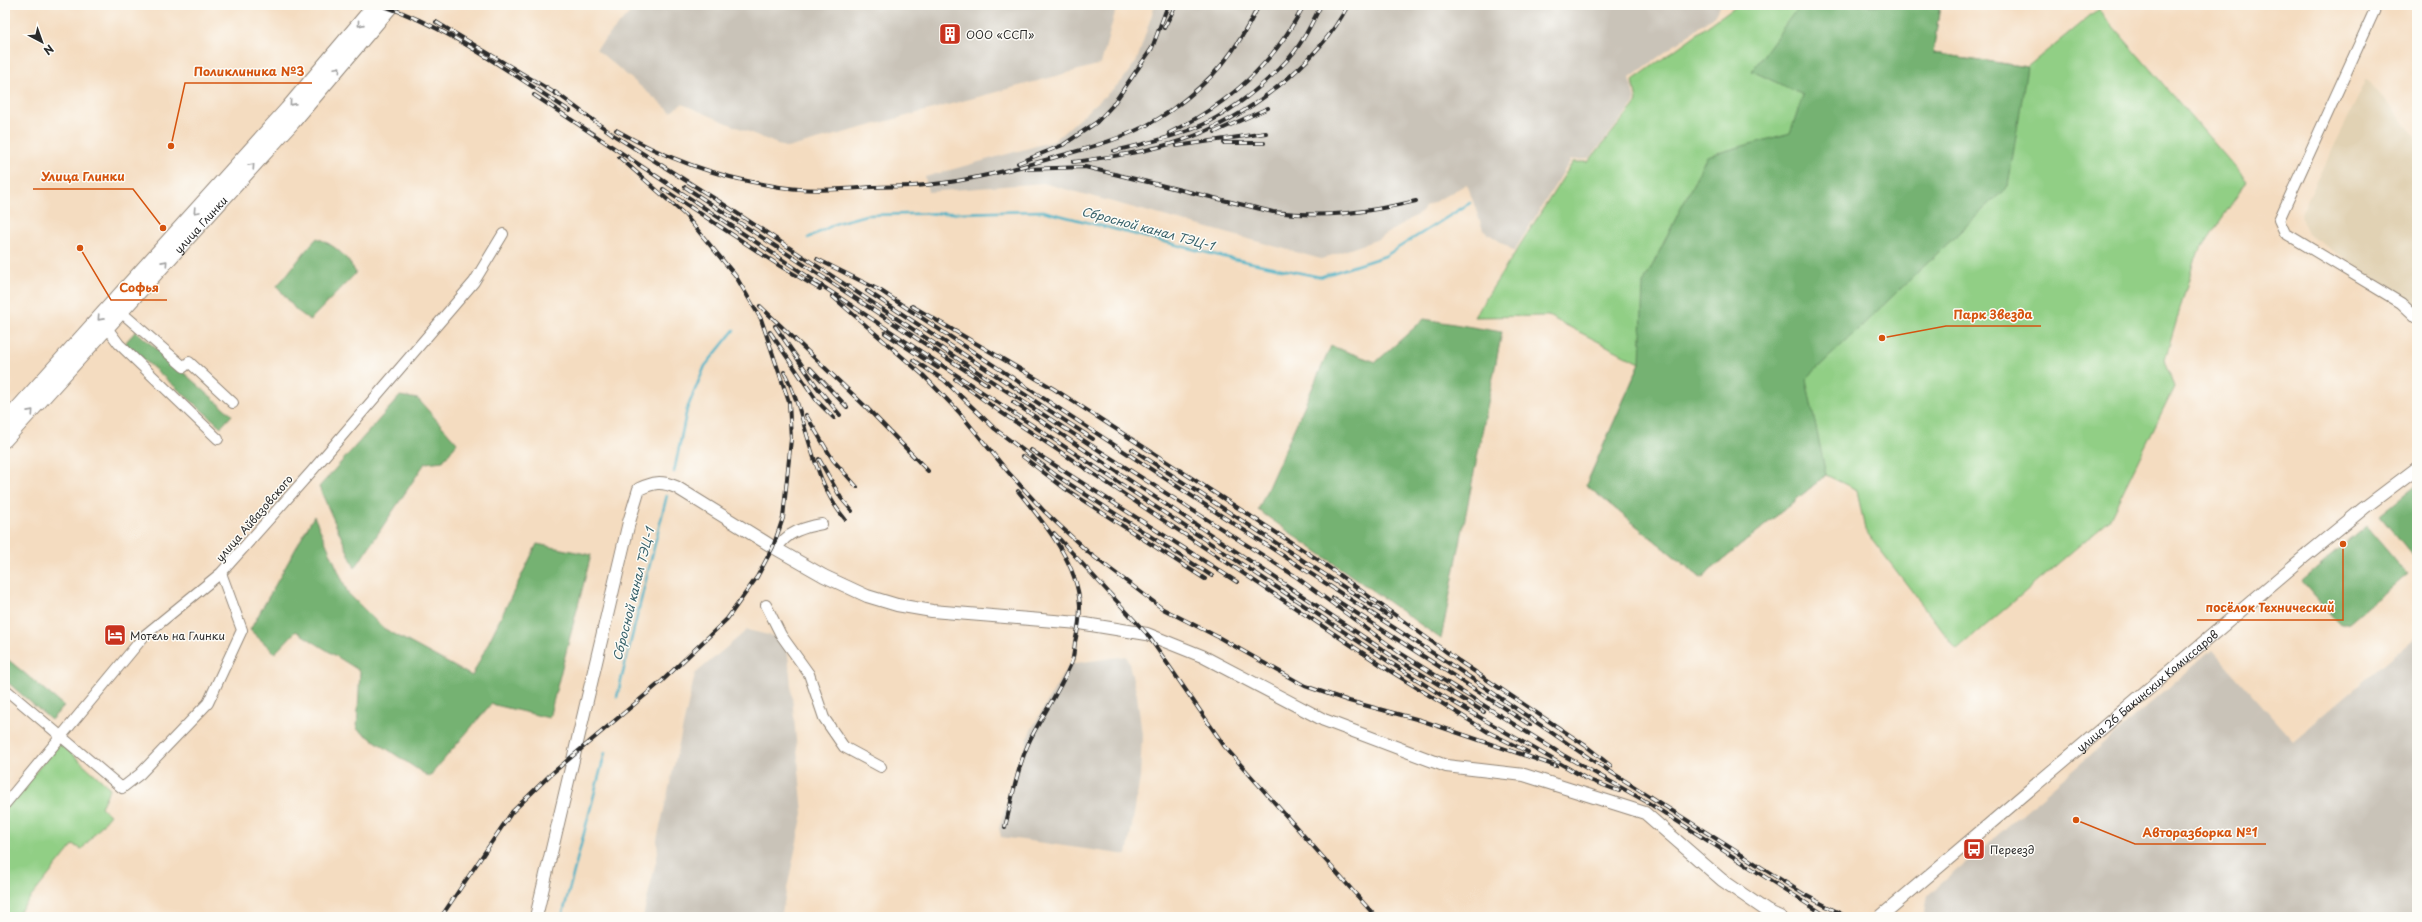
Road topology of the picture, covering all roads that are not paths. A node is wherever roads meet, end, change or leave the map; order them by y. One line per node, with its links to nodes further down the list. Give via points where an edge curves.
1 (375, 5): 4 (highway, улица Глинки, one-way to 4)
2 (392, 5): 4 (highway, улица Глинки)
3 (2377, 5): 8 (street, via 2279,220 2285,233 2401,303)
4 (350, 46): 5 (highway, улица Глинки)
5 (219, 194): 7 (highway, улица Глинки, one-way to 5); 11 (highway, улица Глинки, one-way to 11)
6 (503, 234): 17 (street, улица Айвазовского, via 474,282)
7 (121, 312): 9 (highway, улица Глинки); 10 (street, via 184,367 189,362)
8 (2417, 318)
9 (107, 328): 12 (highway, улица Глинки, one-way to 9); 13 (street, via 119,344)
10 (233, 403)
11 (5, 422)
12 (5, 440)
13 (218, 440)
14 (2417, 468): 23 (main road, улица 26 Бакинских Комиссаров, via 2331,534)
15 (822, 524): 16 (street, via 803,527 781,542)
16 (777, 549): 24 (main road, via 676,487 662,482 652,482 639,489 613,586); 25 (main road, via 824,576 867,596 897,605 932,612 1079,623 1147,634 1202,656 1324,720 1446,766 1524,775 1645,813 1722,880)
17 (221, 573): 20 (street, улица Айвазовского, via 145,635); 20 (street, via 242,630 208,703 140,774 122,788)
18 (766, 605): 21 (street, via 781,635 809,674 824,718 844,747)
19 (5, 689): 20 (street)
20 (62, 736): 22 (street, улица Айвазовского)
21 (881, 767)
22 (5, 804)
23 (1898, 901): 26 (main road, улица 26 Бакинских Комиссаров); 27 (main road)
24 (536, 917)
25 (1780, 917)
26 (1880, 917)
27 (1891, 917)

